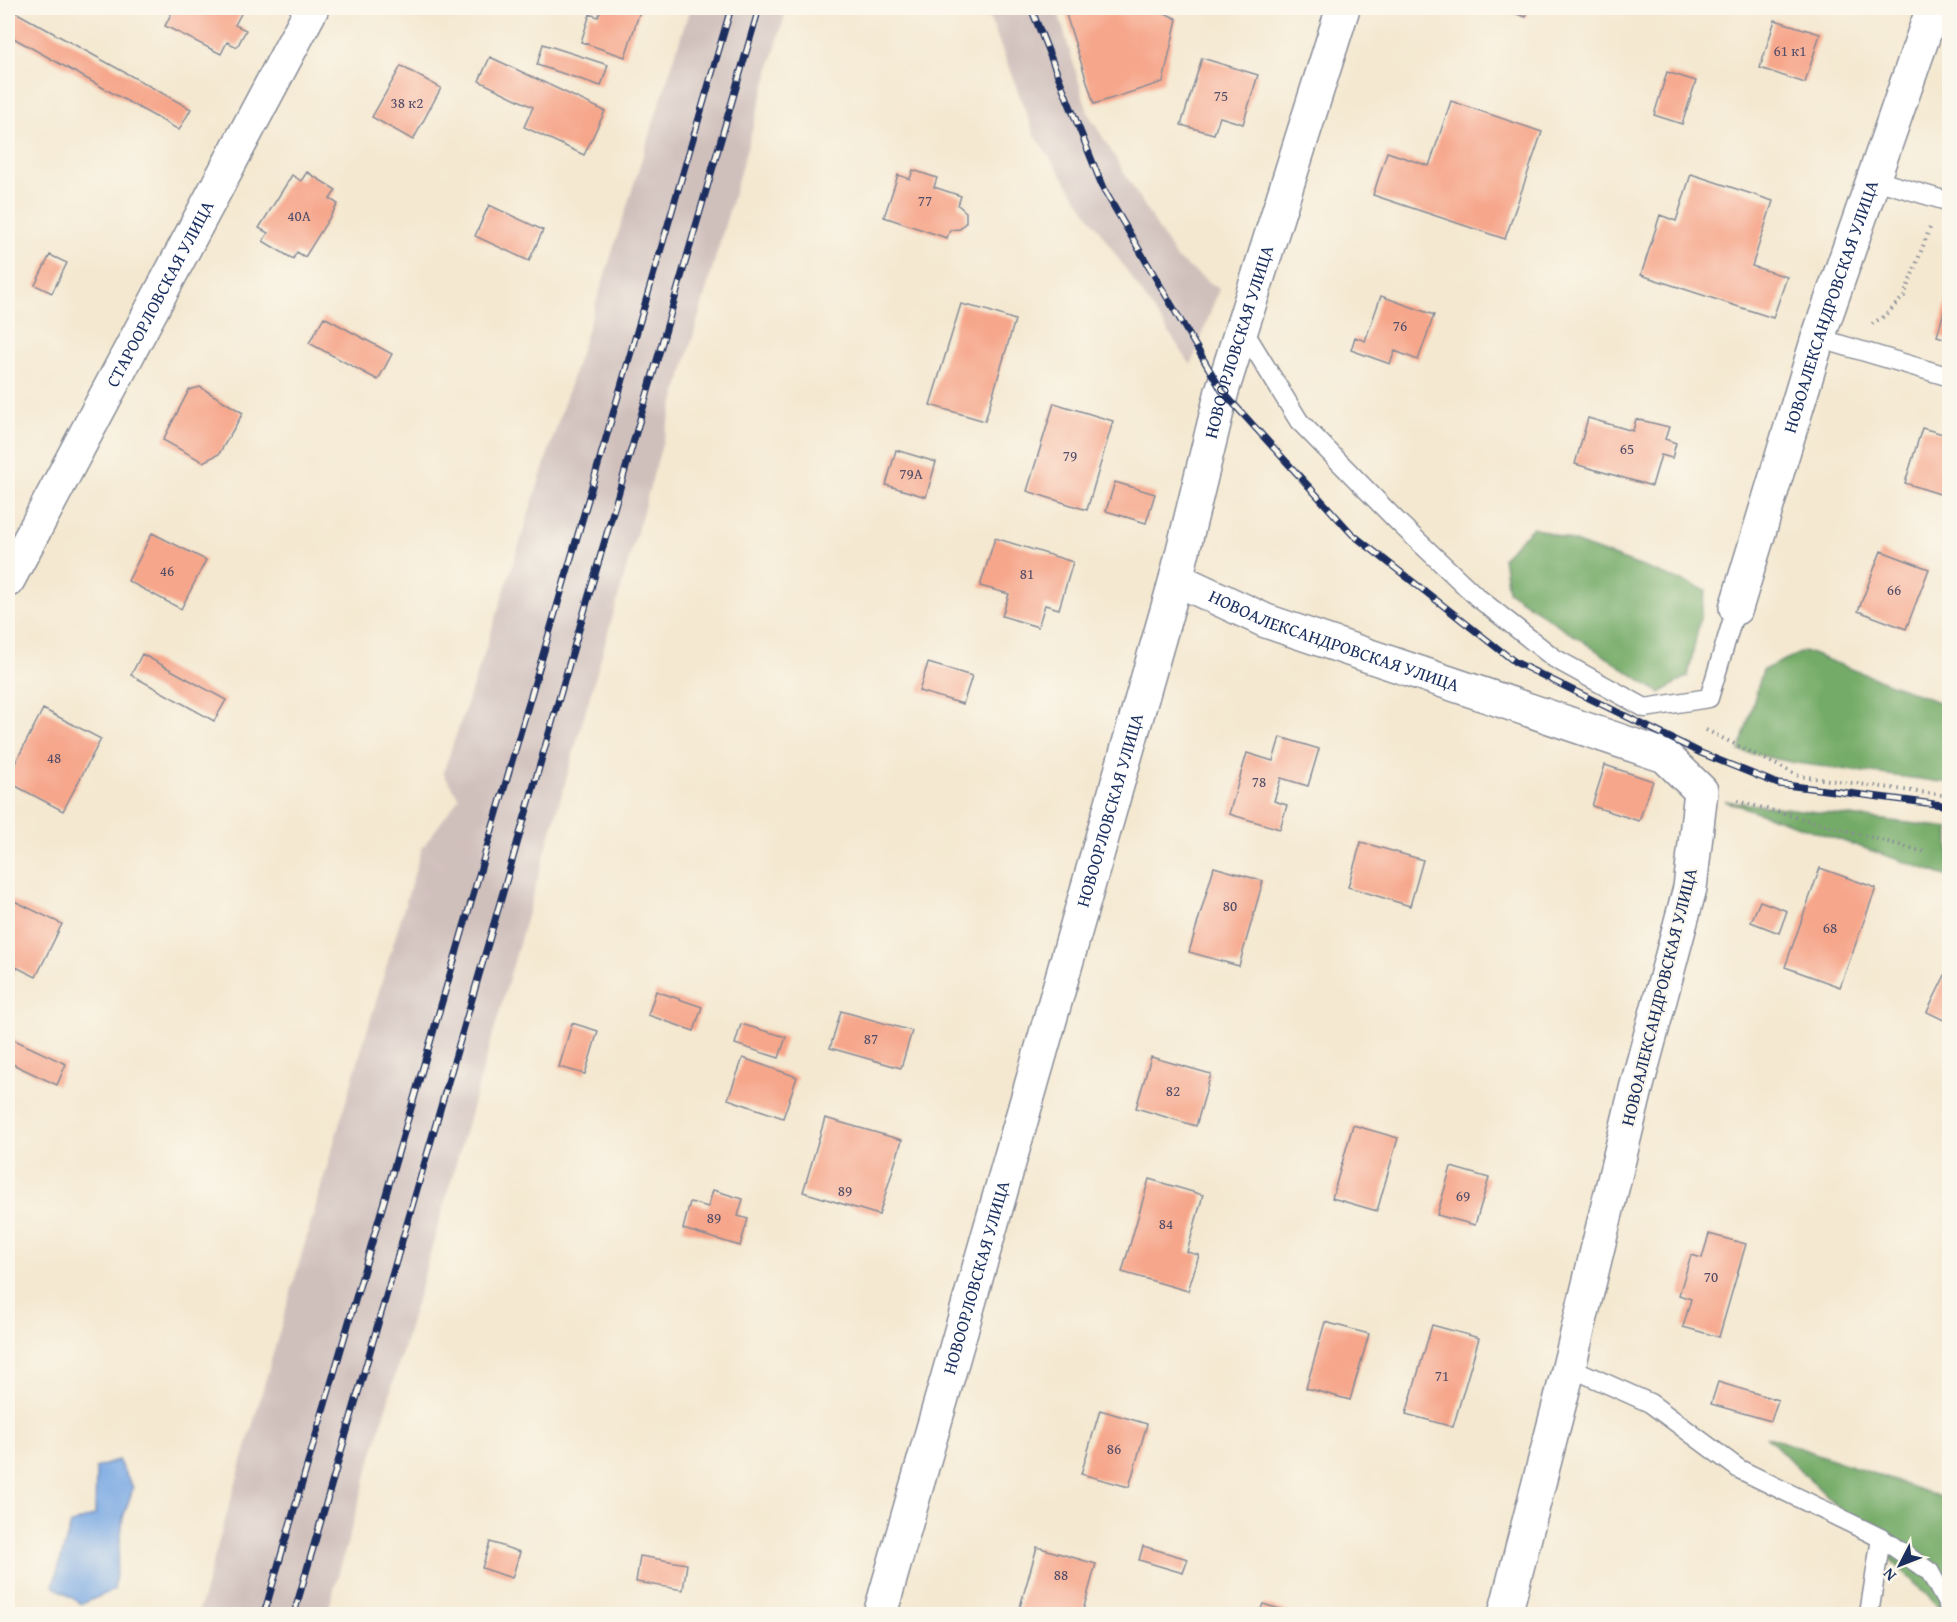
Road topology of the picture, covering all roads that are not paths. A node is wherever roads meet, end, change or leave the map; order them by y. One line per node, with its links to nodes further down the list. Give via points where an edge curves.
1 (312, 8): 10 (street, СТАРООРЛОВСКАЯ УЛИЦА)
2 (1343, 8): 6 (street, НОВООРЛОВСКАЯ УЛИЦА)
3 (1933, 8): 4 (street, НОВОАЛЕКСАНДРОВСКАЯ УЛИЦА)
4 (1872, 179): 5 (lane); 7 (street, НОВОАЛЕКСАНДРОВСКАЯ УЛИЦА)
5 (1945, 200)
6 (1242, 328): 9 (street, НОВООРЛОВСКАЯ УЛИЦА, via 1222,391); 11 (lane, via 1299,421 1477,597 1554,658 1645,708 1709,698)
7 (1830, 342): 8 (lane); 11 (street, НОВОАЛЕКСАНДРОВСКАЯ УЛИЦА)
8 (1950, 377)
9 (1176, 579): 12 (street, НОВОАЛЕКСАНДРОВСКАЯ УЛИЦА, via 1266,621 1665,756 1701,791 1690,888 1636,1089); 15 (street, НОВООРЛОВСКАЯ УЛИЦА)
10 (8, 580)
11 (1736, 608)
12 (1569, 1367): 13 (lane, via 1650,1403 1739,1469); 16 (street, НОВОАЛЕКСАНДРОВСКАЯ УЛИЦА)
13 (1881, 1538): 14 (lane, via 1930,1572); 17 (lane)
14 (1950, 1609)
15 (880, 1614)
16 (1504, 1614)
17 (1869, 1614)

